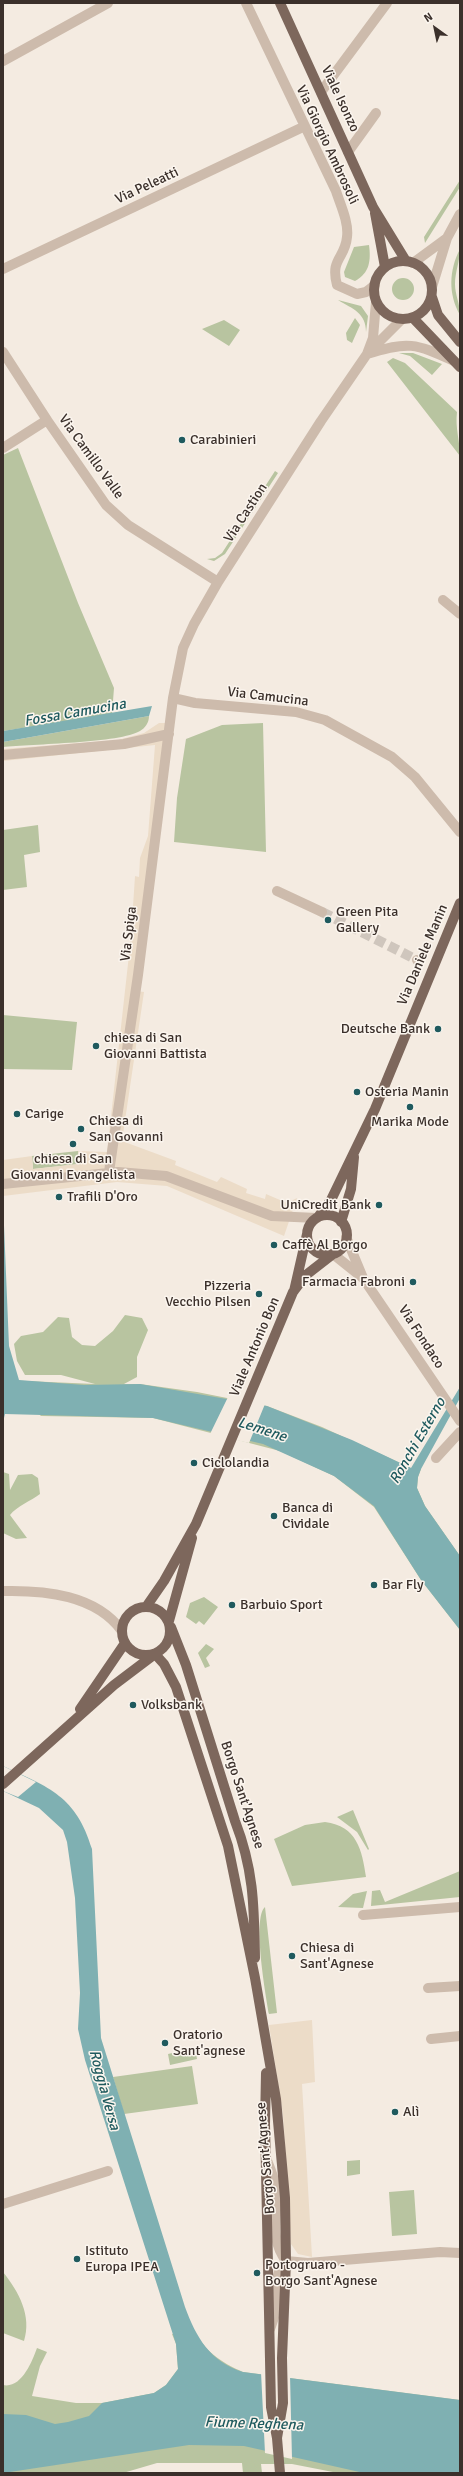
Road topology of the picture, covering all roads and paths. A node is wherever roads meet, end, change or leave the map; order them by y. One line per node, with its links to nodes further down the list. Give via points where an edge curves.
1 (108, 3): 5 (street)
2 (246, 3): 8 (street, Via Giorgio Ambrosoli)
3 (280, 3): 6 (main road, Viale Isonzo)
4 (387, 3): 6 (street)
5 (3, 61)
6 (321, 92): 9 (main road, Viale Isonzo)
7 (376, 113): 9 (street)
8 (303, 127): 15 (street, Via Peleatti); 16 (street, Via Giorgio Ambrosoli, via 336,191 345,218 348,237 334,270 337,285 357,294 366,292)
9 (348, 152): 10 (main road, Viale Isonzo)
10 (374, 207): 13 (main road, Viale Isonzo); 14 (main road, Viale Isonzo)
11 (460, 214): 12 (street)
12 (447, 238): 13 (street); 17 (street)
13 (409, 262): 14 (main road, via 399,262); 17 (main road, Viale Isonzo, via 426,272)
14 (385, 267): 16 (main road)
15 (3, 269)
16 (375, 284): 18 (main road)
17 (432, 292): 19 (main road, via 422,313); 21 (main road, Viale Isonzo, via 438,315)
18 (376, 302): 20 (main road, via 387,314); 23 (street, Via Castion, via 373,338)
19 (413, 318): 20 (main road); 24 (main road)
20 (402, 319): 23 (street, Via Castion)
21 (460, 342)
22 (3, 352): 25 (street, Via Camillo Valle)
23 (367, 354): 24 (street, via 395,345 413,344); 27 (street, Via Castion)
24 (457, 364)
25 (46, 420): 26 (street); 27 (street, Via Camillo Valle, via 106,505 128,525)
26 (3, 448)
27 (218, 582): 30 (street, Via Castion, via 188,636 177,670)
28 (443, 600): 29 (street)
29 (460, 614)
30 (173, 698): 31 (street, Via Spiga); 33 (street, Via Camucina, via 195,703 296,712 325,720 392,757 415,777)
31 (169, 734): 32 (street, via 124,744); 38 (street, Via Spiga)
32 (3, 755)
33 (460, 832)
34 (277, 891): 36 (street)
35 (460, 903): 37 (main road, Via Daniele Manin)
36 (322, 912)
37 (355, 1151): 40 (main road, Via Daniele Manin, via 325,1210); 41 (main road, Via Daniele Manin, via 351,1188)
38 (109, 1172): 39 (street); 40 (street, via 166,1176 272,1216)
39 (3, 1184)
40 (317, 1218): 41 (main road, via 330,1215); 42 (main road, via 310,1224)
41 (341, 1222): 43 (main road)
42 (307, 1232): 44 (main road, via 307,1239 314,1250 326,1255); 46 (main road, Viale Antonio Bon)
43 (346, 1237): 44 (main road, via 342,1247); 45 (street, Via Fondaco)
44 (332, 1254): 45 (street, Via Fondaco); 46 (main road, Viale Antonio Bon, via 306,1275)
45 (363, 1278): 47 (street, Via Fondaco, via 446,1404)
46 (293, 1292): 50 (main road, Viale Antonio Bon)
47 (460, 1421)
48 (460, 1432): 49 (street)
49 (436, 1458)
50 (196, 1524): 52 (main road, Viale Antonio Bon, via 164,1581); 53 (main road, Viale Antonio Bon)
51 (3, 1591): 54 (street, via 34,1591 91,1605 101,1610)
52 (146, 1607): 53 (main road, via 160,1610); 54 (main road, via 132,1611 123,1624)
53 (170, 1624): 56 (main road, via 169,1640 161,1651); 61 (main road, Borgo Sant'Agnese, via 188,1670 248,1858 254,1903)
54 (122, 1631): 55 (main road)
55 (125, 1643): 56 (main road, via 138,1654); 57 (main road, via 86,1702)
56 (155, 1654): 57 (main road); 61 (main road, Borgo Sant'Agnese, via 164,1664 176,1687 211,1789 229,1851)
57 (64, 1728): 58 (main road)
58 (3, 1784)
59 (460, 1907): 60 (street)
60 (364, 1914)
61 (255, 1978): 66 (main road, Borgo Sant'Agnese)
62 (460, 1986): 63 (street)
63 (428, 1988)
64 (460, 2036): 65 (street)
65 (431, 2039)
66 (267, 2053): 67 (main road, Borgo Sant'Agnese); 71 (main road, Borgo Sant'Agnese, via 280,2137)
67 (266, 2158): 71 (street, Borgo Sant'Agnese, via 276,2189 275,2239 278,2250); 72 (main road, Borgo Sant'Agnese)
68 (108, 2171): 69 (street)
69 (3, 2204)
70 (460, 2253): 71 (street, via 440,2252 308,2263)
71 (286, 2261): 72 (street, Borgo Sant'Agnese, via 277,2277 276,2310); 73 (main road, Borgo Sant'Agnese, via 283,2403)
72 (270, 2329): 73 (main road, Borgo Sant'Agnese, via 271,2407)
73 (277, 2438): 74 (main road)
74 (280, 2473)

